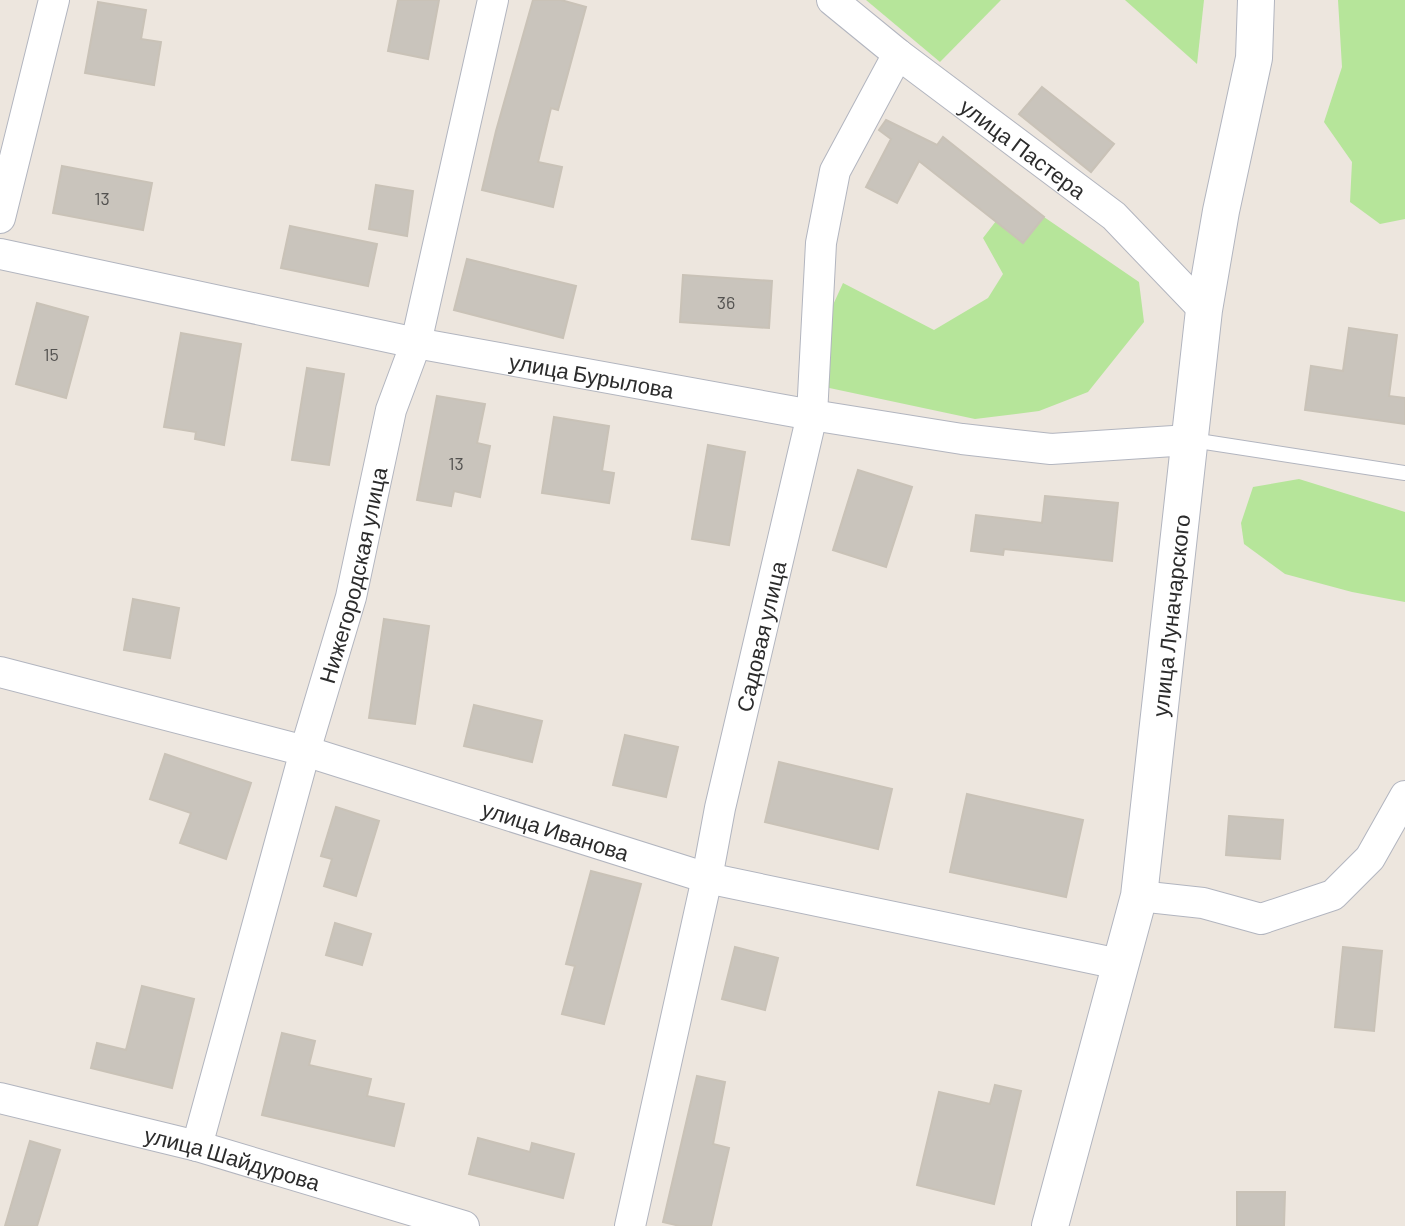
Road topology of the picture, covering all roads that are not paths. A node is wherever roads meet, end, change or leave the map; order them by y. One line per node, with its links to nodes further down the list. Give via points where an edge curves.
1 (54, 0): 6 (street)
2 (493, 0): 9 (street, Нижегородская улица)
3 (832, 0): 5 (street, улица Пастера)
4 (1256, 0): 8 (street, улица Луначарского, via 1254,58)
5 (898, 54): 8 (street, улица Пастера, via 1114,216); 10 (street, Садовая улица, via 835,171 821,243)
6 (0, 218)
7 (0, 254): 9 (street, улица Бурылова)
8 (1204, 310): 11 (street, улица Луначарского)
9 (416, 343): 10 (street, улица Бурылова); 14 (street, Нижегородская улица, via 391,410 351,597)
10 (812, 415): 11 (street, улица Бурылова, via 1051,449); 16 (street, Садовая улица)
11 (1189, 440): 12 (lane); 17 (street, улица Луначарского)
12 (1405, 473)
13 (0, 672): 14 (street, улица Иванова)
14 (305, 751): 16 (street, улица Иванова); 20 (street, Нижегородская улица)
15 (1405, 796): 17 (street, via 1370,858 1333,895 1261,919 1203,903)
16 (707, 878): 18 (street, улица Иванова); 22 (street, Садовая улица)
17 (1139, 896): 18 (street, улица Луначарского)
18 (1119, 964): 23 (street, улица Луначарского)
19 (0, 1098): 20 (street, улица Шайдурова)
20 (197, 1146): 21 (street, улица Шайдурова)
21 (464, 1226)
22 (630, 1226)
23 (1050, 1226)

